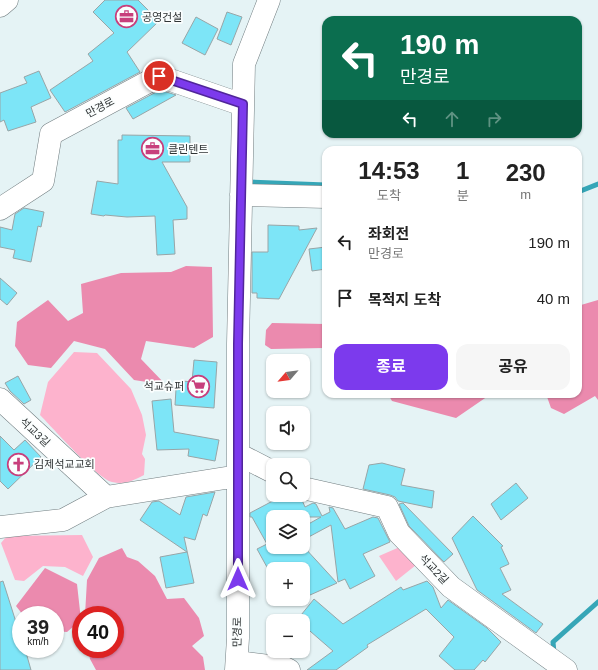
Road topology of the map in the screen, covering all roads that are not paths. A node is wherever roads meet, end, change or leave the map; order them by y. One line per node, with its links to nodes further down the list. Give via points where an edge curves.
1 (7, 0): 3 (street)
2 (269, 0): 4 (street, 만경로, via 244,64)
3 (0, 6)
4 (243, 104): 5 (street, 만경로); 7 (street, 만경로, via 159,76 51,134 43,181)
5 (241, 195): 6 (street); 9 (street, 만경로)
6 (322, 197)
7 (0, 209)
8 (0, 399): 13 (street, 석교3길)
9 (238, 454): 10 (street); 11 (street, 만경로)
10 (266, 468)
11 (238, 476): 13 (street); 15 (street, 만경로)
12 (310, 490): 17 (street, 석교2길, via 387,507 399,533 451,587)
13 (106, 497): 14 (street, via 64,520)
14 (0, 527)
15 (237, 666): 16 (street, 만경로)
16 (289, 670)
17 (566, 670)

